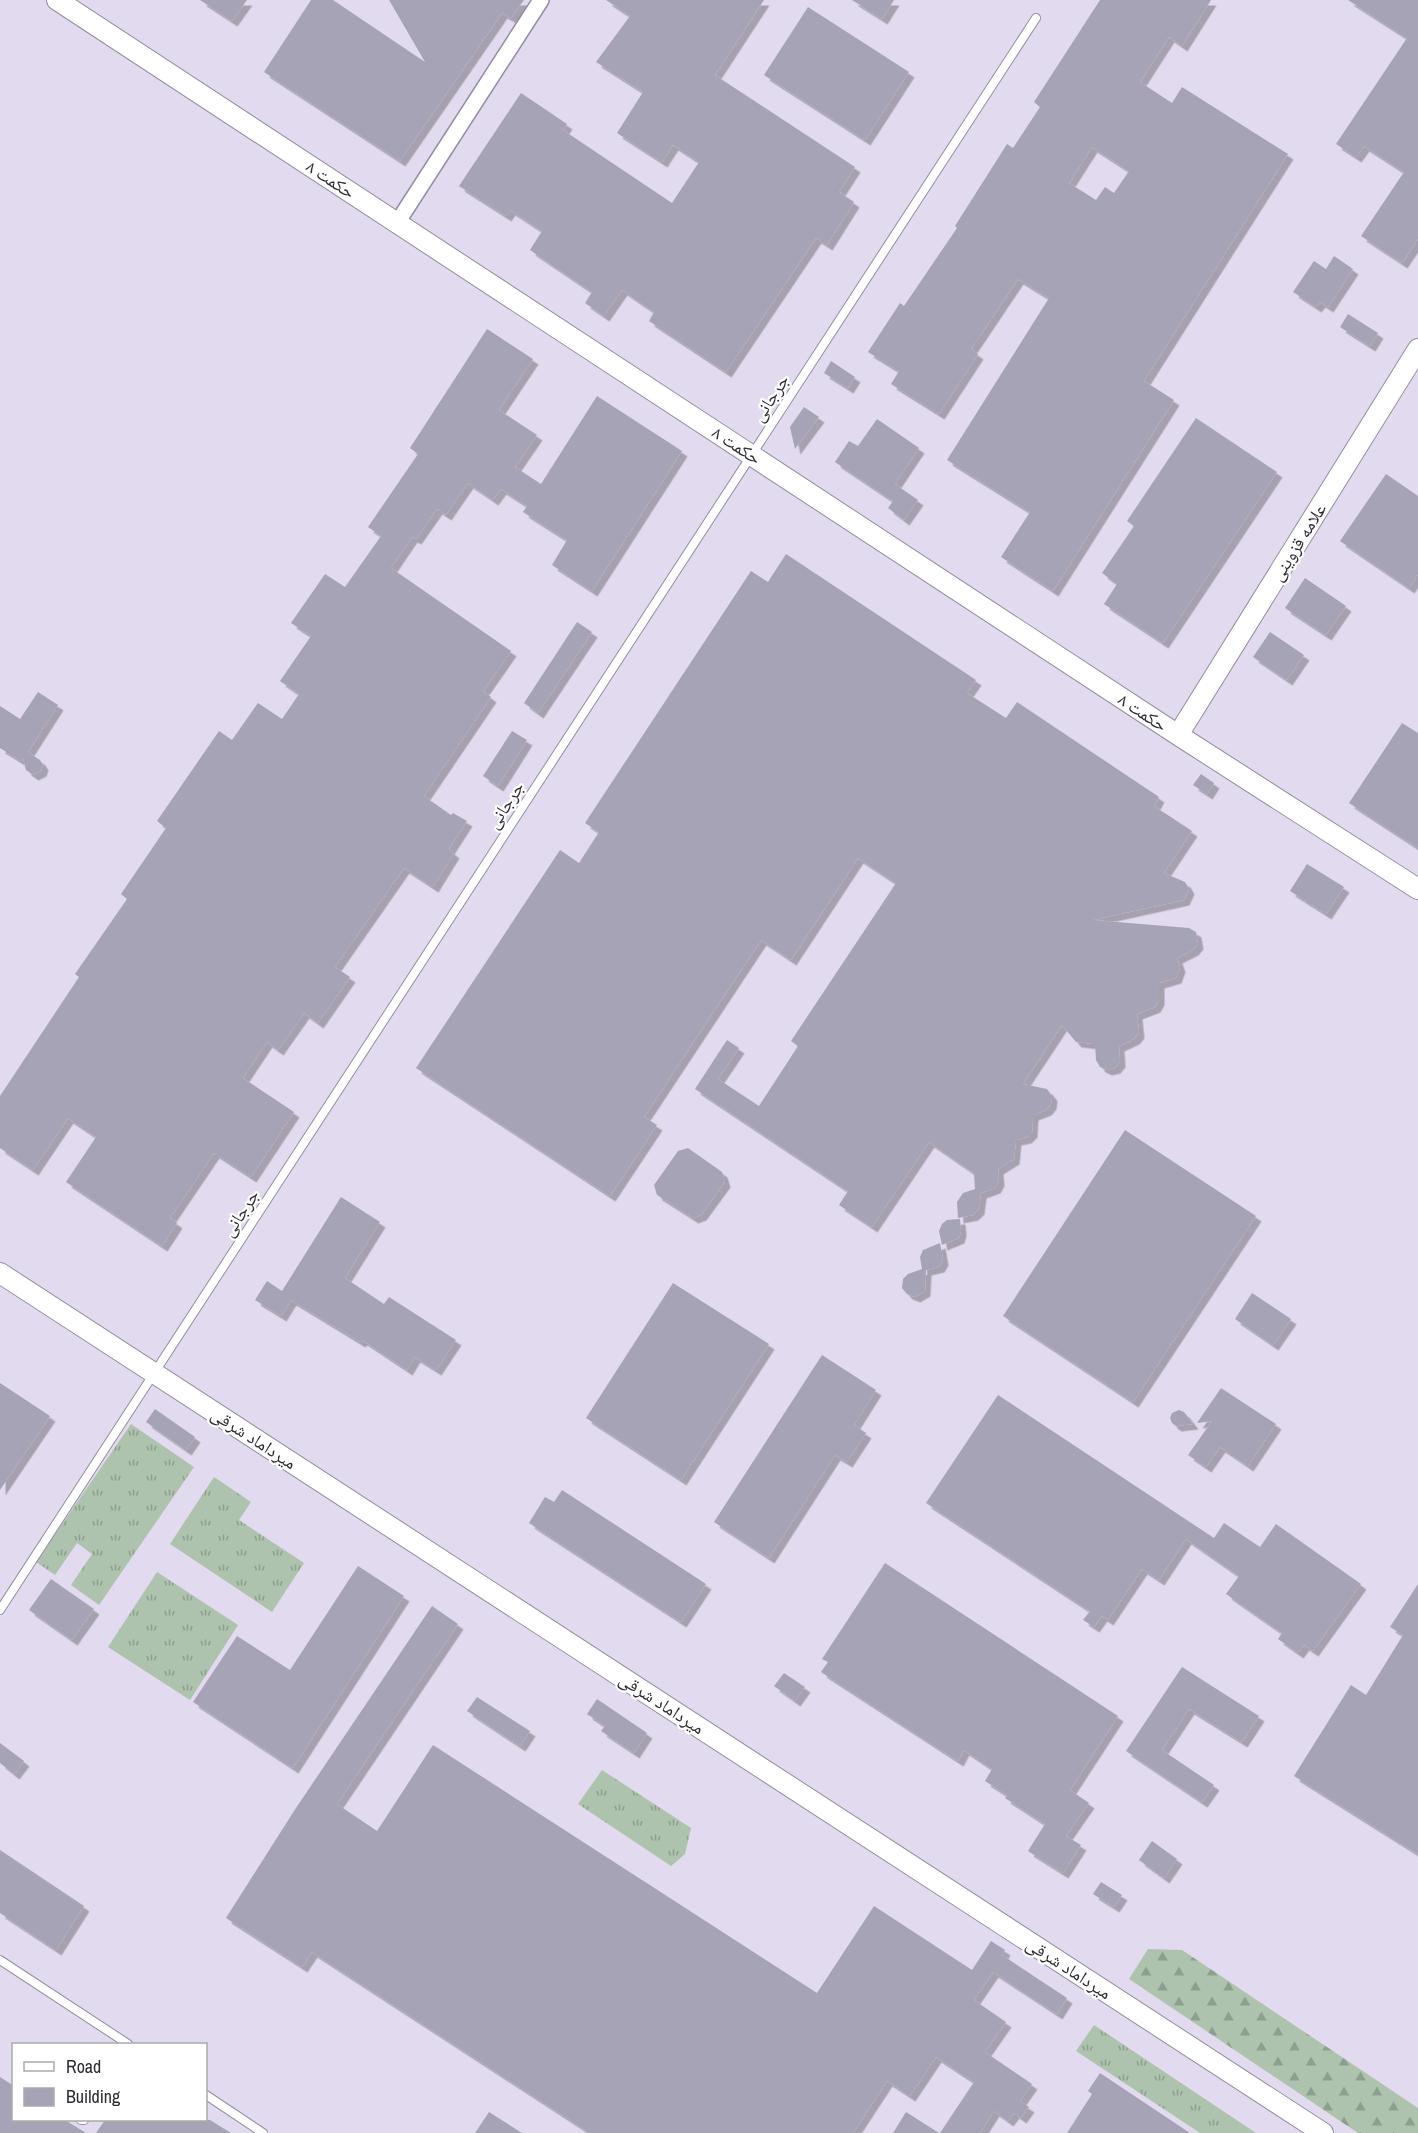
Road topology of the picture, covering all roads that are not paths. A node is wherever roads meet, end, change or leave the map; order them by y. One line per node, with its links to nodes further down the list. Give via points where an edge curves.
1 (57, 0): 4 (street, حکمت ۸)
2 (541, 0): 4 (street)
3 (1036, 18): 6 (lane, جرجانی)
4 (397, 223): 6 (street, حکمت ۸)
5 (1418, 349): 7 (street, علامه قزوینی)
6 (751, 454): 7 (street, حکمت ۸); 10 (lane, جرجانی)
7 (1178, 735): 8 (street, حکمت ۸)
8 (1418, 889)
9 (0, 1273): 10 (street, میرداماد شرقی)
10 (154, 1373): 11 (lane, جرجانی); 16 (street, میرداماد شرقی)
11 (0, 1610)
12 (0, 1960): 13 (lane)
13 (126, 2043)
14 (207, 2096): 15 (lane)
15 (263, 2133)
16 (1323, 2133)

